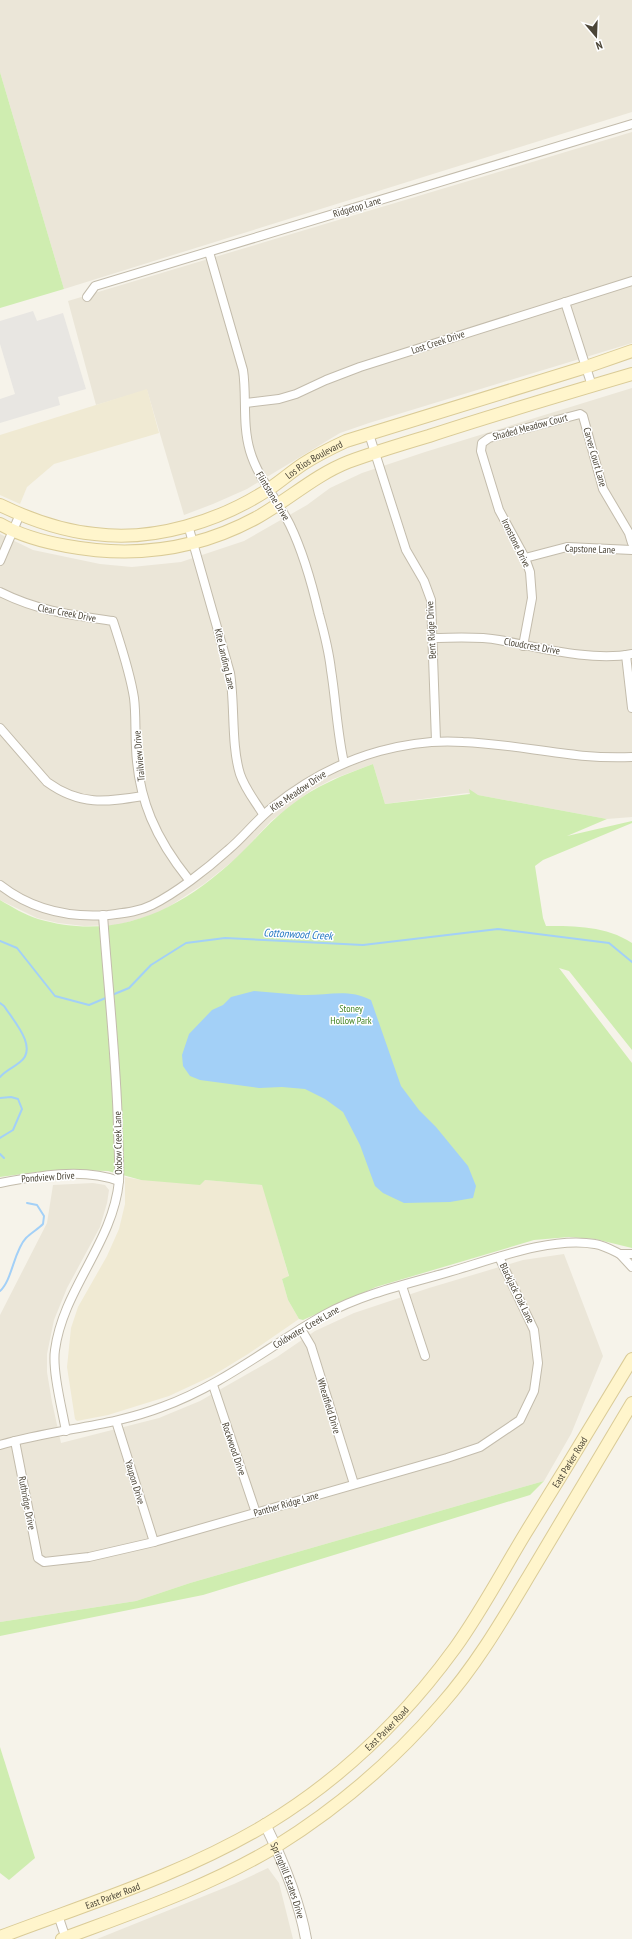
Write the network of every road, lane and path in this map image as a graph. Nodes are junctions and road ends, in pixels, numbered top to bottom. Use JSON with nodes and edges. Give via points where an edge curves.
{"nodes":[{"id":1,"x":632,"y":124,"type":"edge"},
{"id":2,"x":209,"y":252,"type":"junction"},
{"id":3,"x":632,"y":281,"type":"edge"},
{"id":4,"x":87,"y":297,"type":"dead end"},
{"id":5,"x":565,"y":302,"type":"junction"},
{"id":6,"x":632,"y":351,"type":"edge"},
{"id":7,"x":586,"y":367,"type":"junction"},
{"id":8,"x":632,"y":374,"type":"edge"},
{"id":9,"x":592,"y":386,"type":"junction"},
{"id":10,"x":246,"y":403,"type":"junction"},
{"id":11,"x":580,"y":414,"type":"joint"},
{"id":12,"x":369,"y":434,"type":"junction"},
{"id":13,"x":482,"y":443,"type":"joint"},
{"id":14,"x":375,"y":453,"type":"junction"},
{"id":15,"x":268,"y":489,"type":"junction"},
{"id":16,"x":0,"y":504,"type":"edge"},
{"id":17,"x":279,"y":504,"type":"junction"},
{"id":18,"x":20,"y":514,"type":"junction"},
{"id":19,"x":0,"y":524,"type":"edge"},
{"id":20,"x":188,"y":525,"type":"junction"},
{"id":21,"x":13,"y":531,"type":"junction"},
{"id":22,"x":194,"y":542,"type":"junction"},
{"id":23,"x":632,"y":544,"type":"edge"},
{"id":24,"x":632,"y":550,"type":"edge"},
{"id":25,"x":525,"y":558,"type":"junction"},
{"id":26,"x":0,"y":561,"type":"edge"},
{"id":27,"x":0,"y":592,"type":"edge"},
{"id":28,"x":113,"y":621,"type":"joint"},
{"id":29,"x":432,"y":638,"type":"junction"},
{"id":30,"x":523,"y":646,"type":"junction"},
{"id":31,"x":629,"y":654,"type":"edge"},
{"id":32,"x":632,"y":708,"type":"edge"},
{"id":33,"x":0,"y":728,"type":"edge"},
{"id":34,"x":436,"y":742,"type":"junction"},
{"id":35,"x":632,"y":757,"type":"edge"},
{"id":36,"x":344,"y":763,"type":"junction"},
{"id":37,"x":143,"y":796,"type":"junction"},
{"id":38,"x":263,"y":814,"type":"junction"},
{"id":39,"x":189,"y":880,"type":"junction"},
{"id":40,"x":0,"y":885,"type":"edge"},
{"id":41,"x":103,"y":915,"type":"junction"},
{"id":42,"x":119,"y":1181,"type":"junction"},
{"id":43,"x":0,"y":1183,"type":"edge"},
{"id":44,"x":620,"y":1254,"type":"junction"},
{"id":45,"x":632,"y":1254,"type":"edge"},
{"id":46,"x":500,"y":1257,"type":"junction"},
{"id":47,"x":632,"y":1267,"type":"edge"},
{"id":48,"x":402,"y":1286,"type":"junction"},
{"id":49,"x":301,"y":1329,"type":"junction"},
{"id":50,"x":425,"y":1356,"type":"dead end"},
{"id":51,"x":632,"y":1359,"type":"edge"},
{"id":52,"x":213,"y":1385,"type":"junction"},
{"id":53,"x":632,"y":1403,"type":"edge"},
{"id":54,"x":520,"y":1420,"type":"joint"},
{"id":55,"x":116,"y":1421,"type":"junction"},
{"id":56,"x":66,"y":1431,"type":"junction"},
{"id":57,"x":15,"y":1441,"type":"junction"},
{"id":58,"x":0,"y":1445,"type":"edge"},
{"id":59,"x":354,"y":1484,"type":"junction"},
{"id":60,"x":256,"y":1513,"type":"junction"},
{"id":61,"x":154,"y":1542,"type":"junction"},
{"id":62,"x":44,"y":1562,"type":"joint"},
{"id":63,"x":265,"y":1824,"type":"junction"},
{"id":64,"x":276,"y":1846,"type":"junction"},
{"id":65,"x":58,"y":1915,"type":"junction"},
{"id":66,"x":0,"y":1937,"type":"edge"},
{"id":67,"x":65,"y":1939,"type":"edge"},
{"id":68,"x":306,"y":1939,"type":"edge"}],
"edges":[{"from":1,"to":2,"type":"street","name":"Ridgetop Lane"},
{"from":2,"to":4,"type":"street","name":"Ridgetop Lane","via":[[95,286]]},
{"from":2,"to":10,"type":"street","name":"Flintstone Drive","via":[[243,370]]},
{"from":3,"to":5,"type":"street","name":"Lost Creek Drive"},
{"from":5,"to":7,"type":"street"},
{"from":5,"to":10,"type":"street","name":"Lost Creek Drive","via":[[360,367],[296,394]]},
{"from":6,"to":7,"type":"main road","name":"Los Rios Boulevard"},
{"from":7,"to":9,"type":"street"},
{"from":7,"to":12,"type":"main road","name":"Los Rios Boulevard"},
{"from":8,"to":9,"type":"main road","name":"Los Rios Boulevard"},
{"from":9,"to":14,"type":"main road","name":"Los Rios Boulevard"},
{"from":10,"to":15,"type":"street","name":"Flintstone Drive","via":[[245,427],[249,450]]},
{"from":11,"to":13,"type":"street","name":"Shaded Meadow Court","via":[[489,438]]},
{"from":11,"to":23,"type":"street","name":"Carver Court Lane","via":[[583,416],[603,489],[629,533]]},
{"from":12,"to":14,"type":"street","name":"Bent Ridge Drive"},
{"from":12,"to":15,"type":"main road","name":"Los Rios Boulevard","via":[[323,451]]},
{"from":13,"to":25,"type":"street","name":"Ironstone Drive","via":[[481,451],[499,510]]},
{"from":14,"to":17,"type":"main road","name":"Los Rios Boulevard","via":[[333,470]]},
{"from":14,"to":29,"type":"street","name":"Bent Ridge Drive","via":[[406,550],[424,581],[431,600]]},
{"from":15,"to":17,"type":"street","name":"Flintstone Drive"},
{"from":15,"to":20,"type":"main road","name":"Los Rios Boulevard","via":[[228,510]]},
{"from":16,"to":18,"type":"main road","name":"Los Rios Boulevard"},
{"from":17,"to":22,"type":"main road","name":"Los Rios Boulevard","via":[[236,528]]},
{"from":17,"to":36,"type":"street","name":"Flintstone Drive","via":[[296,539],[319,614],[331,670],[338,737]]},
{"from":18,"to":20,"type":"main road","name":"Los Rios Boulevard","via":[[96,535],[130,536]]},
{"from":18,"to":21,"type":"street"},
{"from":19,"to":21,"type":"main road","name":"Los Rios Boulevard"},
{"from":20,"to":22,"type":"street","name":"Kite Landing Lane"},
{"from":21,"to":22,"type":"main road","name":"Los Rios Boulevard","via":[[45,542],[89,550],[152,550]]},
{"from":21,"to":26,"type":"street"},
{"from":22,"to":38,"type":"street","name":"Kite Landing Lane","via":[[230,673],[237,762],[246,787]]},
{"from":24,"to":25,"type":"street","name":"Capstone Lane","via":[[566,547]]},
{"from":25,"to":30,"type":"street","name":"Ironstone Drive","via":[[530,572],[532,598]]},
{"from":27,"to":28,"type":"street","name":"Clear Creek Drive","via":[[26,604],[53,612]]},
{"from":28,"to":37,"type":"street","name":"Trailview Drive","via":[[134,698],[136,747]]},
{"from":29,"to":30,"type":"street","name":"Cloudcrest Drive","via":[[464,637],[498,640]]},
{"from":29,"to":34,"type":"street","name":"Bent Ridge Drive"},
{"from":30,"to":31,"type":"street","name":"Cloudcrest Drive","via":[[582,654]]},
{"from":31,"to":32,"type":"street"},
{"from":33,"to":37,"type":"street","via":[[55,788],[87,800],[109,802]]},
{"from":34,"to":35,"type":"street","name":"Kite Meadow Drive","via":[[491,744],[576,756]]},
{"from":34,"to":36,"type":"street","name":"Kite Meadow Drive","via":[[381,751]]},
{"from":36,"to":38,"type":"street","name":"Kite Meadow Drive","via":[[303,785]]},
{"from":37,"to":39,"type":"street","name":"Trailview Drive","via":[[160,839]]},
{"from":38,"to":39,"type":"street","name":"Kite Meadow Drive","via":[[229,850]]},
{"from":39,"to":41,"type":"street","name":"Kite Meadow Drive","via":[[150,906],[125,913]]},
{"from":40,"to":41,"type":"street","name":"Kite Meadow Drive","via":[[18,898],[41,908],[73,915]]},
{"from":41,"to":42,"type":"street","name":"Oxbow Creek Lane","via":[[117,1088]]},
{"from":42,"to":43,"type":"street","name":"Pondview Drive","via":[[108,1177],[64,1174],[31,1176]]},
{"from":42,"to":56,"type":"street","name":"Oxbow Creek Lane","via":[[110,1218],[66,1308],[54,1350]]},
{"from":44,"to":45,"type":"street","name":"Coldwater Creek Lane"},
{"from":44,"to":46,"type":"street","name":"Coldwater Creek Lane","via":[[596,1244],[570,1243],[531,1247]]},
{"from":44,"to":47,"type":"street","name":"Coldwater Creek Lane"},
{"from":46,"to":48,"type":"street","name":"Coldwater Creek Lane"},
{"from":46,"to":54,"type":"street","name":"Blackjack Oak Lane","via":[[534,1330],[538,1363],[534,1391]]},
{"from":48,"to":49,"type":"street","name":"Coldwater Creek Lane","via":[[348,1303]]},
{"from":48,"to":50,"type":"street"},
{"from":49,"to":52,"type":"street","name":"Coldwater Creek Lane"},
{"from":49,"to":59,"type":"street","name":"Wheatfield Drive","via":[[311,1346]]},
{"from":51,"to":63,"type":"main road","name":"East Parker Road","via":[[466,1632],[439,1669],[409,1706],[336,1775]]},
{"from":52,"to":55,"type":"street","name":"Coldwater Creek Lane","via":[[162,1407]]},
{"from":52,"to":60,"type":"street","name":"Rockwood Drive"},
{"from":53,"to":64,"type":"main road","via":[[501,1623],[442,1705],[360,1786]]},
{"from":54,"to":59,"type":"street","name":"Panther Ridge Lane","via":[[480,1447]]},
{"from":55,"to":56,"type":"street","name":"Coldwater Creek Lane"},
{"from":55,"to":61,"type":"street","name":"Yaupon Drive"},
{"from":56,"to":57,"type":"street","name":"Coldwater Creek Lane"},
{"from":57,"to":58,"type":"street","name":"Coldwater Creek Lane"},
{"from":57,"to":62,"type":"street","name":"Ruthridge Drive","via":[[38,1558]]},
{"from":59,"to":60,"type":"street","name":"Panther Ridge Lane"},
{"from":60,"to":61,"type":"street","name":"Panther Ridge Lane"},
{"from":61,"to":62,"type":"street","name":"Panther Ridge Lane","via":[[89,1557]]},
{"from":63,"to":64,"type":"street","name":"Springhill Estates Drive"},
{"from":63,"to":65,"type":"main road","name":"East Parker Road","via":[[232,1844],[192,1862]]},
{"from":64,"to":67,"type":"main road","via":[[206,1882]]},
{"from":64,"to":68,"type":"street","name":"Springhill Estates Drive","via":[[294,1894]]},
{"from":65,"to":66,"type":"main road","name":"East Parker Road"},
{"from":65,"to":67,"type":"street"}]}
